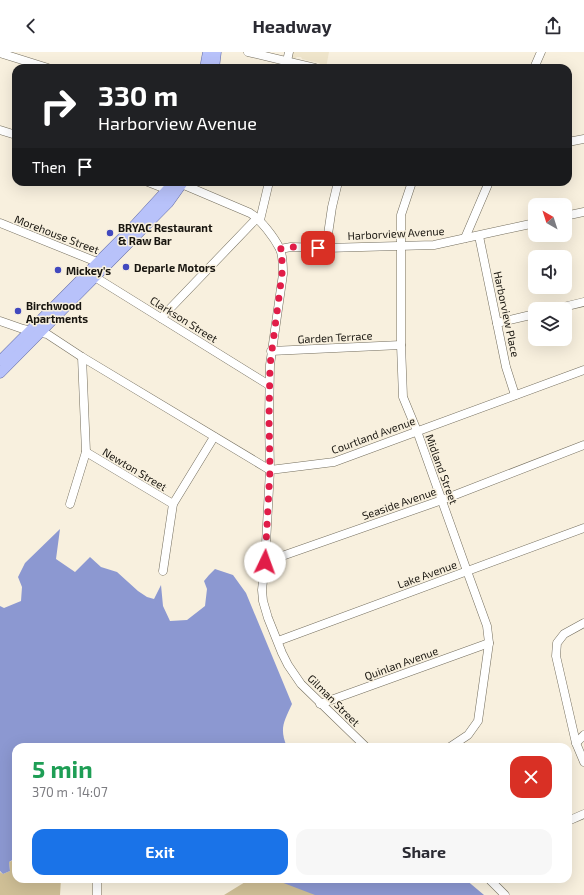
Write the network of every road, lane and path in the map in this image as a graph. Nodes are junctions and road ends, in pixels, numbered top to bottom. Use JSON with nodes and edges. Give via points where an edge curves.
{"nodes":[{"id":1,"x":0,"y":52,"type":"edge"},
{"id":2,"x":208,"y":52,"type":"edge"},
{"id":3,"x":216,"y":52,"type":"edge"},
{"id":4,"x":248,"y":52,"type":"edge"},
{"id":5,"x":289,"y":52,"type":"edge"},
{"id":6,"x":541,"y":52,"type":"edge"},
{"id":7,"x":287,"y":61,"type":"junction"},
{"id":8,"x":36,"y":64,"type":"edge"},
{"id":9,"x":206,"y":64,"type":"edge"},
{"id":10,"x":214,"y":64,"type":"edge"},
{"id":11,"x":293,"y":64,"type":"edge"},
{"id":12,"x":536,"y":64,"type":"edge"},
{"id":13,"x":0,"y":130,"type":"edge"},
{"id":14,"x":12,"y":134,"type":"edge"},
{"id":15,"x":584,"y":139,"type":"edge"},
{"id":16,"x":572,"y":141,"type":"edge"},
{"id":17,"x":176,"y":186,"type":"edge"},
{"id":18,"x":179,"y":186,"type":"edge"},
{"id":19,"x":268,"y":186,"type":"edge"},
{"id":20,"x":337,"y":186,"type":"edge"},
{"id":21,"x":411,"y":186,"type":"edge"},
{"id":22,"x":487,"y":186,"type":"edge"},
{"id":23,"x":584,"y":212,"type":"edge"},
{"id":24,"x":572,"y":215,"type":"edge"},
{"id":25,"x":258,"y":219,"type":"junction"},
{"id":26,"x":0,"y":223,"type":"edge"},
{"id":27,"x":528,"y":225,"type":"edge"},
{"id":28,"x":479,"y":236,"type":"junction"},
{"id":29,"x":465,"y":238,"type":"junction"},
{"id":30,"x":400,"y":245,"type":"junction"},
{"id":31,"x":326,"y":248,"type":"junction"},
{"id":32,"x":280,"y":249,"type":"junction"},
{"id":33,"x":102,"y":264,"type":"junction"},
{"id":34,"x":91,"y":275,"type":"junction"},
{"id":35,"x":584,"y":302,"type":"edge"},
{"id":36,"x":572,"y":305,"type":"edge"},
{"id":37,"x":528,"y":316,"type":"edge"},
{"id":38,"x":161,"y":318,"type":"junction"},
{"id":39,"x":0,"y":321,"type":"edge"},
{"id":40,"x":498,"y":323,"type":"junction"},
{"id":41,"x":35,"y":331,"type":"junction"},
{"id":42,"x":401,"y":345,"type":"junction"},
{"id":43,"x":271,"y":351,"type":"junction"},
{"id":44,"x":82,"y":357,"type":"junction"},
{"id":45,"x":1,"y":367,"type":"edge"},
{"id":46,"x":584,"y":370,"type":"edge"},
{"id":47,"x":269,"y":385,"type":"junction"},
{"id":48,"x":515,"y":395,"type":"junction"},
{"id":49,"x":417,"y":431,"type":"junction"},
{"id":50,"x":214,"y":437,"type":"junction"},
{"id":51,"x":584,"y":445,"type":"edge"},
{"id":52,"x":86,"y":452,"type":"junction"},
{"id":53,"x":270,"y":470,"type":"junction"},
{"id":54,"x":442,"y":500,"type":"junction"},
{"id":55,"x":70,"y":504,"type":"dead end"},
{"id":56,"x":173,"y":504,"type":"junction"},
{"id":57,"x":584,"y":528,"type":"edge"},
{"id":58,"x":265,"y":562,"type":"junction"},
{"id":59,"x":163,"y":571,"type":"dead end"},
{"id":60,"x":467,"y":571,"type":"junction"},
{"id":61,"x":584,"y":623,"type":"edge"},
{"id":62,"x":278,"y":641,"type":"junction"},
{"id":63,"x":489,"y":643,"type":"junction"},
{"id":64,"x":320,"y":704,"type":"junction"},
{"id":65,"x":584,"y":736,"type":"edge"},
{"id":66,"x":362,"y":743,"type":"edge"},
{"id":67,"x":456,"y":743,"type":"edge"},
{"id":68,"x":576,"y":743,"type":"junction"},
{"id":69,"x":584,"y":762,"type":"edge"},
{"id":70,"x":584,"y":814,"type":"edge"},
{"id":71,"x":572,"y":819,"type":"edge"},
{"id":72,"x":97,"y":883,"type":"edge"},
{"id":73,"x":493,"y":883,"type":"edge"},
{"id":74,"x":97,"y":895,"type":"edge"},
{"id":75,"x":505,"y":895,"type":"edge"}],
"edges":[{"from":1,"to":8,"type":"street"},
{"from":2,"to":9,"type":"main road"},
{"from":3,"to":10,"type":"main road"},
{"from":4,"to":7,"type":"street"},
{"from":5,"to":7,"type":"street"},
{"from":6,"to":12,"type":"street"},
{"from":7,"to":11,"type":"street"},
{"from":13,"to":14,"type":"street"},
{"from":15,"to":16,"type":"street"},
{"from":17,"to":33,"type":"main road","via":[[168,203]]},
{"from":18,"to":25,"type":"street","name":"Gilman Street","via":[[244,210]]},
{"from":19,"to":25,"type":"street"},
{"from":20,"to":31,"type":"street"},
{"from":21,"to":30,"type":"street","name":"Midland Street","via":[[401,214]]},
{"from":22,"to":29,"type":"street"},
{"from":23,"to":24,"type":"street"},
{"from":25,"to":32,"type":"street","name":"Gilman Street"},
{"from":25,"to":38,"type":"street"},
{"from":26,"to":33,"type":"street","name":"Morehouse Street"},
{"from":27,"to":28,"type":"street","name":"Harborview Avenue"},
{"from":28,"to":29,"type":"street","name":"Harborview Avenue"},
{"from":28,"to":40,"type":"street","name":"Harborview Place"},
{"from":29,"to":30,"type":"street","name":"Harborview Avenue","via":[[434,244]]},
{"from":30,"to":31,"type":"street","name":"Harborview Avenue"},
{"from":30,"to":42,"type":"street","name":"Midland Street"},
{"from":31,"to":32,"type":"street","name":"Harborview Avenue"},
{"from":32,"to":43,"type":"street","name":"Gilman Street","via":[[282,274]]},
{"from":33,"to":34,"type":"main road"},
{"from":34,"to":38,"type":"street","name":"Clarkson Street"},
{"from":34,"to":41,"type":"main road"},
{"from":35,"to":36,"type":"street"},
{"from":37,"to":40,"type":"street"},
{"from":38,"to":47,"type":"street","name":"Clarkson Street"},
{"from":39,"to":41,"type":"street"},
{"from":40,"to":48,"type":"street","name":"Harborview Place","via":[[506,367]]},
{"from":41,"to":44,"type":"street","via":[[47,334]]},
{"from":41,"to":45,"type":"main road"},
{"from":42,"to":43,"type":"street","name":"Garden Terrace"},
{"from":42,"to":49,"type":"street","name":"Midland Street","via":[[402,397]]},
{"from":43,"to":47,"type":"street","name":"Gilman Street"},
{"from":44,"to":50,"type":"street"},
{"from":44,"to":52,"type":"street"},
{"from":46,"to":48,"type":"street","name":"Courtland Avenue"},
{"from":47,"to":53,"type":"street","name":"Gilman Street"},
{"from":48,"to":49,"type":"street","name":"Courtland Avenue"},
{"from":49,"to":53,"type":"street","name":"Courtland Avenue","via":[[334,462]]},
{"from":49,"to":54,"type":"street","name":"Midland Street"},
{"from":50,"to":53,"type":"street"},
{"from":50,"to":56,"type":"street"},
{"from":51,"to":54,"type":"street","name":"Seaside Avenue"},
{"from":52,"to":55,"type":"street"},
{"from":52,"to":56,"type":"street","name":"Newton Street"},
{"from":53,"to":58,"type":"street","name":"Gilman Street"},
{"from":54,"to":58,"type":"street","name":"Seaside Avenue"},
{"from":54,"to":60,"type":"street","name":"Midland Street"},
{"from":56,"to":59,"type":"street"},
{"from":57,"to":60,"type":"street","name":"Lake Avenue"},
{"from":58,"to":62,"type":"street","name":"Gilman Street","via":[[263,601]]},
{"from":60,"to":62,"type":"street","name":"Lake Avenue"},
{"from":60,"to":63,"type":"street","name":"Midland Street","via":[[487,626]]},
{"from":61,"to":68,"type":"street","via":[[564,634],[557,643],[556,656]]},
{"from":62,"to":64,"type":"street","name":"Gilman Street","via":[[294,674]]},
{"from":63,"to":64,"type":"street","name":"Quinlan Avenue"},
{"from":63,"to":67,"type":"street","name":"Midland Street","via":[[478,721],[468,735]]},
{"from":64,"to":66,"type":"street","name":"Gilman Street"},
{"from":65,"to":68,"type":"street"},
{"from":68,"to":69,"type":"street"},
{"from":70,"to":71,"type":"street"},
{"from":72,"to":74,"type":"street"},
{"from":73,"to":75,"type":"street"}]}
